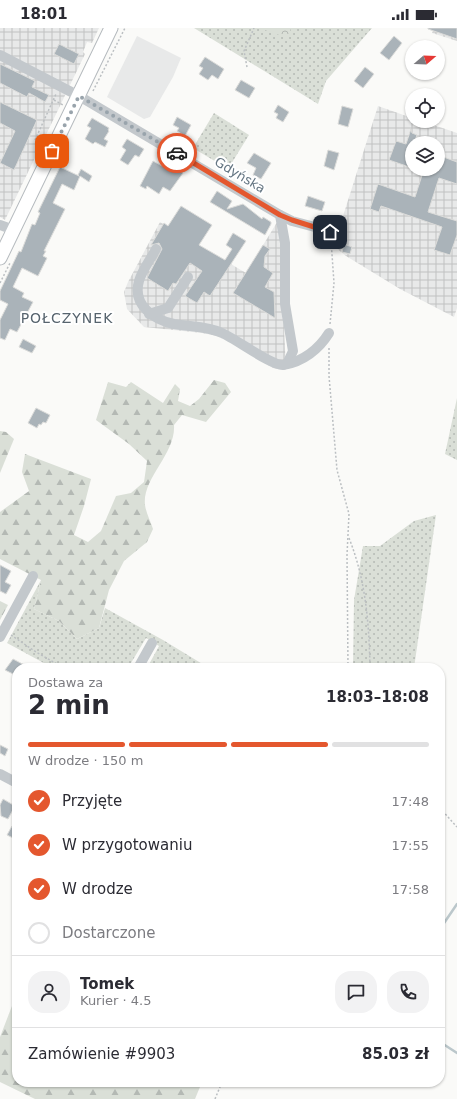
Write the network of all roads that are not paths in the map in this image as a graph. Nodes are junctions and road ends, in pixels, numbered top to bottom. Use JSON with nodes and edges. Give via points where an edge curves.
{"nodes":[{"id":1,"x":111,"y":28,"type":"edge"},
{"id":2,"x":0,"y":55,"type":"edge"},
{"id":3,"x":79,"y":96,"type":"junction"},
{"id":4,"x":280,"y":215,"type":"junction"},
{"id":5,"x":0,"y":224,"type":"edge"},
{"id":6,"x":14,"y":230,"type":"junction"},
{"id":7,"x":330,"y":232,"type":"road end"},
{"id":8,"x":156,"y":249,"type":"dead end"},
{"id":9,"x":0,"y":258,"type":"edge"},
{"id":10,"x":188,"y":277,"type":"dead end"},
{"id":11,"x":149,"y":314,"type":"junction"},
{"id":12,"x":329,"y":333,"type":"road end"},
{"id":13,"x":287,"y":364,"type":"junction"},
{"id":14,"x":33,"y":576,"type":"dead end"},
{"id":15,"x":2,"y":634,"type":"edge"},
{"id":16,"x":152,"y":643,"type":"dead end"},
{"id":17,"x":141,"y":663,"type":"edge"},
{"id":18,"x":0,"y":774,"type":"edge"},
{"id":19,"x":12,"y":780,"type":"edge"}],
"edges":[{"from":1,"to":3,"type":"main road"},
{"from":2,"to":3,"type":"street","name":"Gdyńska"},
{"from":3,"to":4,"type":"street","name":"Gdyńska"},
{"from":3,"to":6,"type":"main road"},
{"from":4,"to":7,"type":"street","name":"Gdyńska"},
{"from":4,"to":13,"type":"street","via":[[285,243],[285,304],[293,351]]},
{"from":5,"to":6,"type":"street"},
{"from":6,"to":9,"type":"main road"},
{"from":8,"to":11,"type":"street","via":[[137,288],[140,303]]},
{"from":10,"to":11,"type":"street","via":[[168,308]]},
{"from":11,"to":13,"type":"street","via":[[173,324],[212,329],[243,344],[269,362]]},
{"from":12,"to":13,"type":"street","via":[[316,350]]},
{"from":14,"to":15,"type":"street"},
{"from":16,"to":17,"type":"street"},
{"from":18,"to":19,"type":"street"}]}
